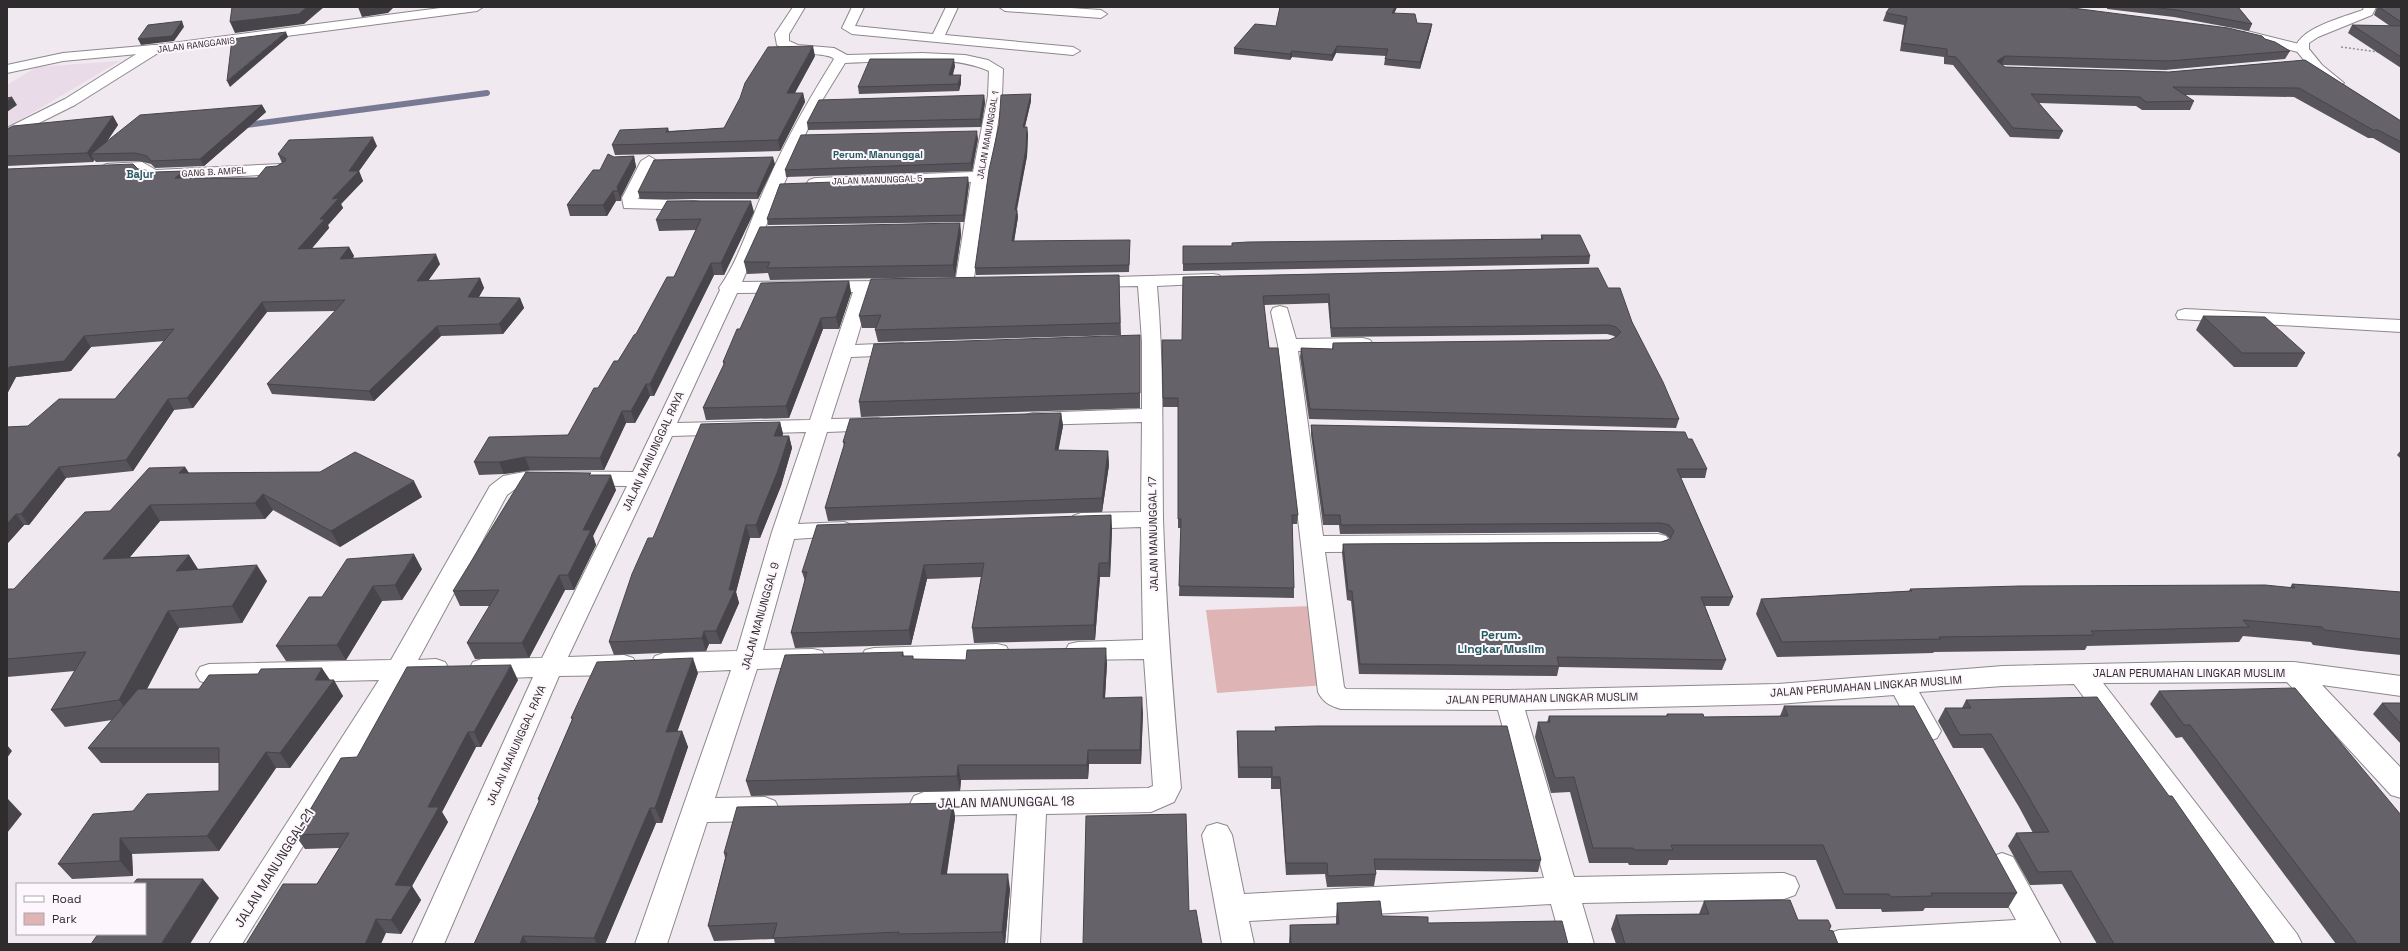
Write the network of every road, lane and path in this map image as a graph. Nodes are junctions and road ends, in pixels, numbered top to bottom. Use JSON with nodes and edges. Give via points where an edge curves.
{"nodes":[{"id":1,"x":477,"y":7,"type":"edge"},
{"id":2,"x":799,"y":7,"type":"edge"},
{"id":3,"x":858,"y":7,"type":"edge"},
{"id":4,"x":952,"y":7,"type":"edge"},
{"id":5,"x":1005,"y":7,"type":"edge"},
{"id":6,"x":2370,"y":7,"type":"edge"},
{"id":7,"x":1101,"y":14,"type":"dead end"},
{"id":8,"x":2231,"y":31,"type":"edge"},
{"id":9,"x":937,"y":38,"type":"junction"},
{"id":10,"x":2302,"y":46,"type":"junction"},
{"id":11,"x":154,"y":49,"type":"junction"},
{"id":12,"x":1074,"y":51,"type":"dead end"},
{"id":13,"x":2383,"y":52,"type":"edge"},
{"id":14,"x":841,"y":60,"type":"junction"},
{"id":15,"x":2310,"y":62,"type":"junction"},
{"id":16,"x":2295,"y":64,"type":"edge"},
{"id":17,"x":7,"y":69,"type":"edge"},
{"id":18,"x":2350,"y":91,"type":"edge"},
{"id":19,"x":980,"y":96,"type":"edge"},
{"id":20,"x":995,"y":96,"type":"junction"},
{"id":21,"x":974,"y":132,"type":"edge"},
{"id":22,"x":990,"y":132,"type":"junction"},
{"id":23,"x":7,"y":134,"type":"edge"},
{"id":24,"x":630,"y":161,"type":"edge"},
{"id":25,"x":281,"y":169,"type":"edge"},
{"id":26,"x":87,"y":170,"type":"edge"},
{"id":27,"x":980,"y":176,"type":"junction"},
{"id":28,"x":787,"y":184,"type":"junction"},
{"id":29,"x":712,"y":206,"type":"edge"},
{"id":30,"x":1234,"y":278,"type":"edge"},
{"id":31,"x":1147,"y":280,"type":"junction"},
{"id":32,"x":1076,"y":282,"type":"edge"},
{"id":33,"x":965,"y":284,"type":"edge"},
{"id":34,"x":918,"y":285,"type":"edge"},
{"id":35,"x":864,"y":286,"type":"junction"},
{"id":36,"x":728,"y":288,"type":"junction"},
{"id":37,"x":1280,"y":312,"type":"dead end"},
{"id":38,"x":2185,"y":315,"type":"dead end"},
{"id":39,"x":2401,"y":326,"type":"edge"},
{"id":40,"x":1384,"y":344,"type":"edge"},
{"id":41,"x":1288,"y":345,"type":"junction"},
{"id":42,"x":923,"y":348,"type":"edge"},
{"id":43,"x":844,"y":351,"type":"junction"},
{"id":44,"x":1153,"y":415,"type":"junction"},
{"id":45,"x":1010,"y":419,"type":"edge"},
{"id":46,"x":899,"y":423,"type":"edge"},
{"id":47,"x":819,"y":426,"type":"junction"},
{"id":48,"x":1297,"y":426,"type":"junction"},
{"id":49,"x":1321,"y":427,"type":"edge"},
{"id":50,"x":663,"y":430,"type":"junction"},
{"id":51,"x":641,"y":479,"type":"junction"},
{"id":52,"x":1152,"y":519,"type":"junction"},
{"id":53,"x":1058,"y":522,"type":"edge"},
{"id":54,"x":862,"y":529,"type":"edge"},
{"id":55,"x":784,"y":532,"type":"junction"},
{"id":56,"x":1658,"y":542,"type":"edge"},
{"id":57,"x":1314,"y":544,"type":"junction"},
{"id":58,"x":1156,"y":649,"type":"junction"},
{"id":59,"x":1054,"y":652,"type":"edge"},
{"id":60,"x":1023,"y":653,"type":"edge"},
{"id":61,"x":747,"y":660,"type":"junction"},
{"id":62,"x":550,"y":668,"type":"junction"},
{"id":63,"x":399,"y":670,"type":"junction"},
{"id":64,"x":2294,"y":672,"type":"junction"},
{"id":65,"x":209,"y":674,"type":"edge"},
{"id":66,"x":2081,"y":674,"type":"junction"},
{"id":67,"x":1901,"y":683,"type":"junction"},
{"id":68,"x":2401,"y":686,"type":"edge"},
{"id":69,"x":1510,"y":700,"type":"junction"},
{"id":70,"x":1939,"y":753,"type":"edge"},
{"id":71,"x":1167,"y":788,"type":"joint"},
{"id":72,"x":2401,"y":788,"type":"edge"},
{"id":73,"x":1032,"y":801,"type":"junction"},
{"id":74,"x":899,"y":805,"type":"edge"},
{"id":75,"x":789,"y":808,"type":"edge"},
{"id":76,"x":696,"y":810,"type":"junction"},
{"id":77,"x":1217,"y":835,"type":"dead end"},
{"id":78,"x":1989,"y":843,"type":"edge"},
{"id":79,"x":1784,"y":886,"type":"dead end"},
{"id":80,"x":1564,"y":890,"type":"junction"},
{"id":81,"x":1230,"y":908,"type":"junction"},
{"id":82,"x":2042,"y":939,"type":"edge"},
{"id":83,"x":225,"y":944,"type":"edge"},
{"id":84,"x":428,"y":944,"type":"edge"},
{"id":85,"x":651,"y":944,"type":"edge"},
{"id":86,"x":1024,"y":944,"type":"edge"},
{"id":87,"x":1238,"y":944,"type":"edge"},
{"id":88,"x":1578,"y":944,"type":"edge"},
{"id":89,"x":1839,"y":944,"type":"edge"},
{"id":90,"x":2286,"y":944,"type":"edge"}],
"edges":[{"from":1,"to":11,"type":"street","name":"JALAN RANGGANIS"},
{"from":2,"to":14,"type":"street","via":[[782,34],[782,42],[797,49],[834,52],[840,55]]},
{"from":3,"to":9,"type":"street","via":[[848,28],[852,30]]},
{"from":4,"to":9,"type":"street"},
{"from":5,"to":7,"type":"street"},
{"from":6,"to":10,"type":"street","via":[[2368,12],[2313,34]]},
{"from":8,"to":10,"type":"street"},
{"from":9,"to":12,"type":"street"},
{"from":10,"to":13,"type":"path"},
{"from":10,"to":15,"type":"street"},
{"from":11,"to":17,"type":"street","via":[[63,57]]},
{"from":11,"to":23,"type":"street","name":"JALAN RANGGANIS","via":[[70,102]]},
{"from":14,"to":20,"type":"street","name":"JALAN MANUNGGAL 1","via":[[975,60],[996,69]]},
{"from":14,"to":28,"type":"street","name":"JALAN MANUNGGAL RAYA","via":[[804,137],[779,157]]},
{"from":15,"to":16,"type":"street"},
{"from":15,"to":18,"type":"street","via":[[2316,69]]},
{"from":19,"to":20,"type":"street"},
{"from":20,"to":22,"type":"street","name":"JALAN MANUNGGAL 1"},
{"from":21,"to":22,"type":"street"},
{"from":22,"to":27,"type":"street","name":"JALAN MANUNGGAL 1"},
{"from":24,"to":29,"type":"street","via":[[657,161],[630,198],[630,204]]},
{"from":25,"to":26,"type":"street","name":"GANG B. AMPEL","via":[[161,175],[149,174],[145,168],[139,167]]},
{"from":27,"to":28,"type":"street","name":"JALAN MANUNGGAL 5"},
{"from":27,"to":33,"type":"street","name":"JALAN MANUNGGAL 1","via":[[964,228]]},
{"from":28,"to":36,"type":"street","name":"JALAN MANUNGGAL RAYA","via":[[759,206],[763,232]]},
{"from":30,"to":31,"type":"street"},
{"from":31,"to":32,"type":"street"},
{"from":31,"to":44,"type":"street","name":"JALAN MANUNGGAL 17","via":[[1144,341]]},
{"from":34,"to":35,"type":"street"},
{"from":35,"to":36,"type":"street"},
{"from":35,"to":43,"type":"street","name":"JALAN MANUNGGAL 9"},
{"from":36,"to":50,"type":"street","name":"JALAN MANUNGGAL RAYA"},
{"from":37,"to":41,"type":"street"},
{"from":38,"to":39,"type":"street"},
{"from":40,"to":41,"type":"street"},
{"from":41,"to":48,"type":"street"},
{"from":42,"to":43,"type":"street"},
{"from":43,"to":47,"type":"street","name":"JALAN MANUNGGAL 9"},
{"from":44,"to":45,"type":"street"},
{"from":44,"to":52,"type":"street","name":"JALAN MANUNGGAL 17"},
{"from":46,"to":47,"type":"street"},
{"from":47,"to":50,"type":"street"},
{"from":47,"to":55,"type":"street","name":"JALAN MANUNGGAL 9"},
{"from":48,"to":49,"type":"street"},
{"from":48,"to":57,"type":"street"},
{"from":50,"to":51,"type":"street","name":"JALAN MANUNGGAL RAYA"},
{"from":51,"to":62,"type":"street","name":"JALAN MANUNGGAL RAYA"},
{"from":51,"to":63,"type":"street","name":"JALAN MANUNGGAL 21","via":[[530,478],[511,481],[498,491]]},
{"from":52,"to":53,"type":"street"},
{"from":52,"to":58,"type":"street","name":"JALAN MANUNGGAL 17"},
{"from":54,"to":55,"type":"street"},
{"from":55,"to":61,"type":"street","name":"JALAN MANUNGGAL 9"},
{"from":56,"to":57,"type":"street"},
{"from":57,"to":69,"type":"street","name":"JALAN PERUMAHAN LINGKAR MUSLIM","via":[[1331,692],[1341,699],[1354,700]]},
{"from":58,"to":59,"type":"street"},
{"from":58,"to":71,"type":"street","name":"JALAN MANUNGGAL 17"},
{"from":60,"to":61,"type":"street"},
{"from":61,"to":62,"type":"street"},
{"from":61,"to":76,"type":"street","name":"JALAN MANUNGGAL 9"},
{"from":62,"to":63,"type":"street"},
{"from":62,"to":84,"type":"street","name":"JALAN MANUNGGAL RAYA"},
{"from":63,"to":65,"type":"street"},
{"from":63,"to":83,"type":"street","name":"JALAN MANUNGGAL 21"},
{"from":64,"to":66,"type":"street","name":"JALAN PERUMAHAN LINGKAR MUSLIM"},
{"from":64,"to":68,"type":"street","name":"JALAN PERUMAHAN LINGKAR MUSLIM"},
{"from":64,"to":72,"type":"street"},
{"from":66,"to":67,"type":"street","name":"JALAN PERUMAHAN LINGKAR MUSLIM"},
{"from":66,"to":90,"type":"street"},
{"from":67,"to":69,"type":"street","name":"JALAN PERUMAHAN LINGKAR MUSLIM","via":[[1777,694]]},
{"from":67,"to":70,"type":"street"},
{"from":69,"to":80,"type":"street"},
{"from":71,"to":73,"type":"street","name":"JALAN MANUNGGAL 18","via":[[1164,794],[1151,800]]},
{"from":73,"to":74,"type":"street","name":"JALAN MANUNGGAL 18"},
{"from":73,"to":86,"type":"street"},
{"from":75,"to":76,"type":"street"},
{"from":76,"to":85,"type":"street","name":"JALAN MANUNGGAL 9"},
{"from":77,"to":81,"type":"street"},
{"from":78,"to":82,"type":"street"},
{"from":79,"to":80,"type":"street"},
{"from":80,"to":81,"type":"street"},
{"from":80,"to":88,"type":"street"},
{"from":81,"to":87,"type":"street"},
{"from":82,"to":89,"type":"street"}]}
